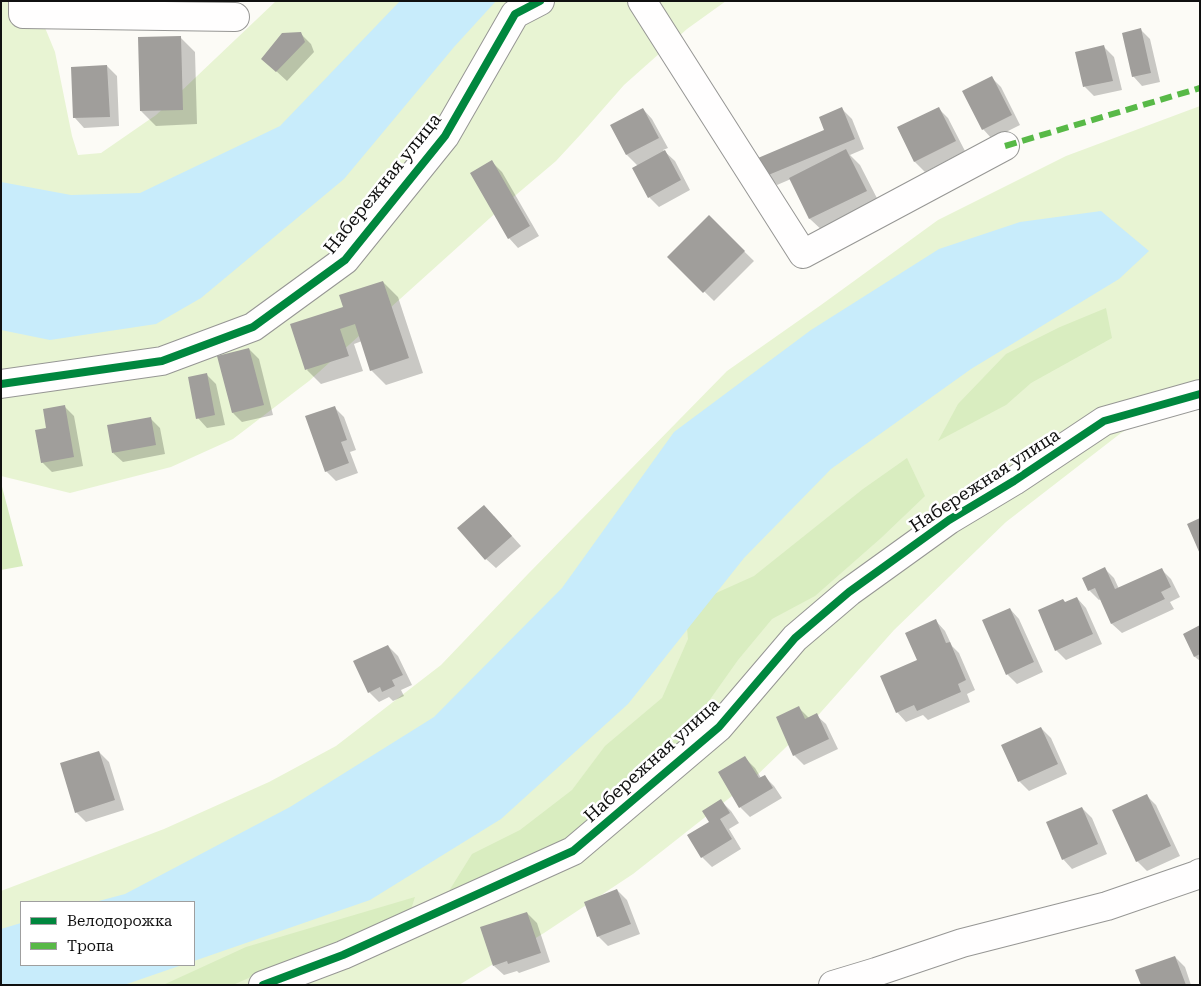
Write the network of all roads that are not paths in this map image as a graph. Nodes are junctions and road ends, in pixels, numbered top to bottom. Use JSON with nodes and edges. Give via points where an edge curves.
{"nodes":[{"id":1,"x":23,"y":1,"type":"edge"},
{"id":2,"x":540,"y":1,"type":"edge"},
{"id":3,"x":642,"y":1,"type":"edge"},
{"id":4,"x":235,"y":17,"type":"dead end"},
{"id":5,"x":1005,"y":146,"type":"dead end"},
{"id":6,"x":1,"y":384,"type":"edge"},
{"id":7,"x":1200,"y":394,"type":"edge"},
{"id":8,"x":1200,"y":873,"type":"edge"},
{"id":9,"x":263,"y":985,"type":"edge"},
{"id":10,"x":832,"y":985,"type":"edge"}],
"edges":[{"from":1,"to":4,"type":"street","via":[[23,14]]},
{"from":2,"to":6,"type":"street","name":"Набережная улица","via":[[515,14],[445,136],[345,260],[254,328],[162,361]]},
{"from":3,"to":5,"type":"street","via":[[803,254]]},
{"from":7,"to":9,"type":"street","name":"Набережная улица","via":[[1104,421],[1014,482],[949,520],[849,592],[795,638],[719,726],[573,851],[343,955]]},
{"from":8,"to":10,"type":"street","via":[[1106,906],[962,943]]}]}
